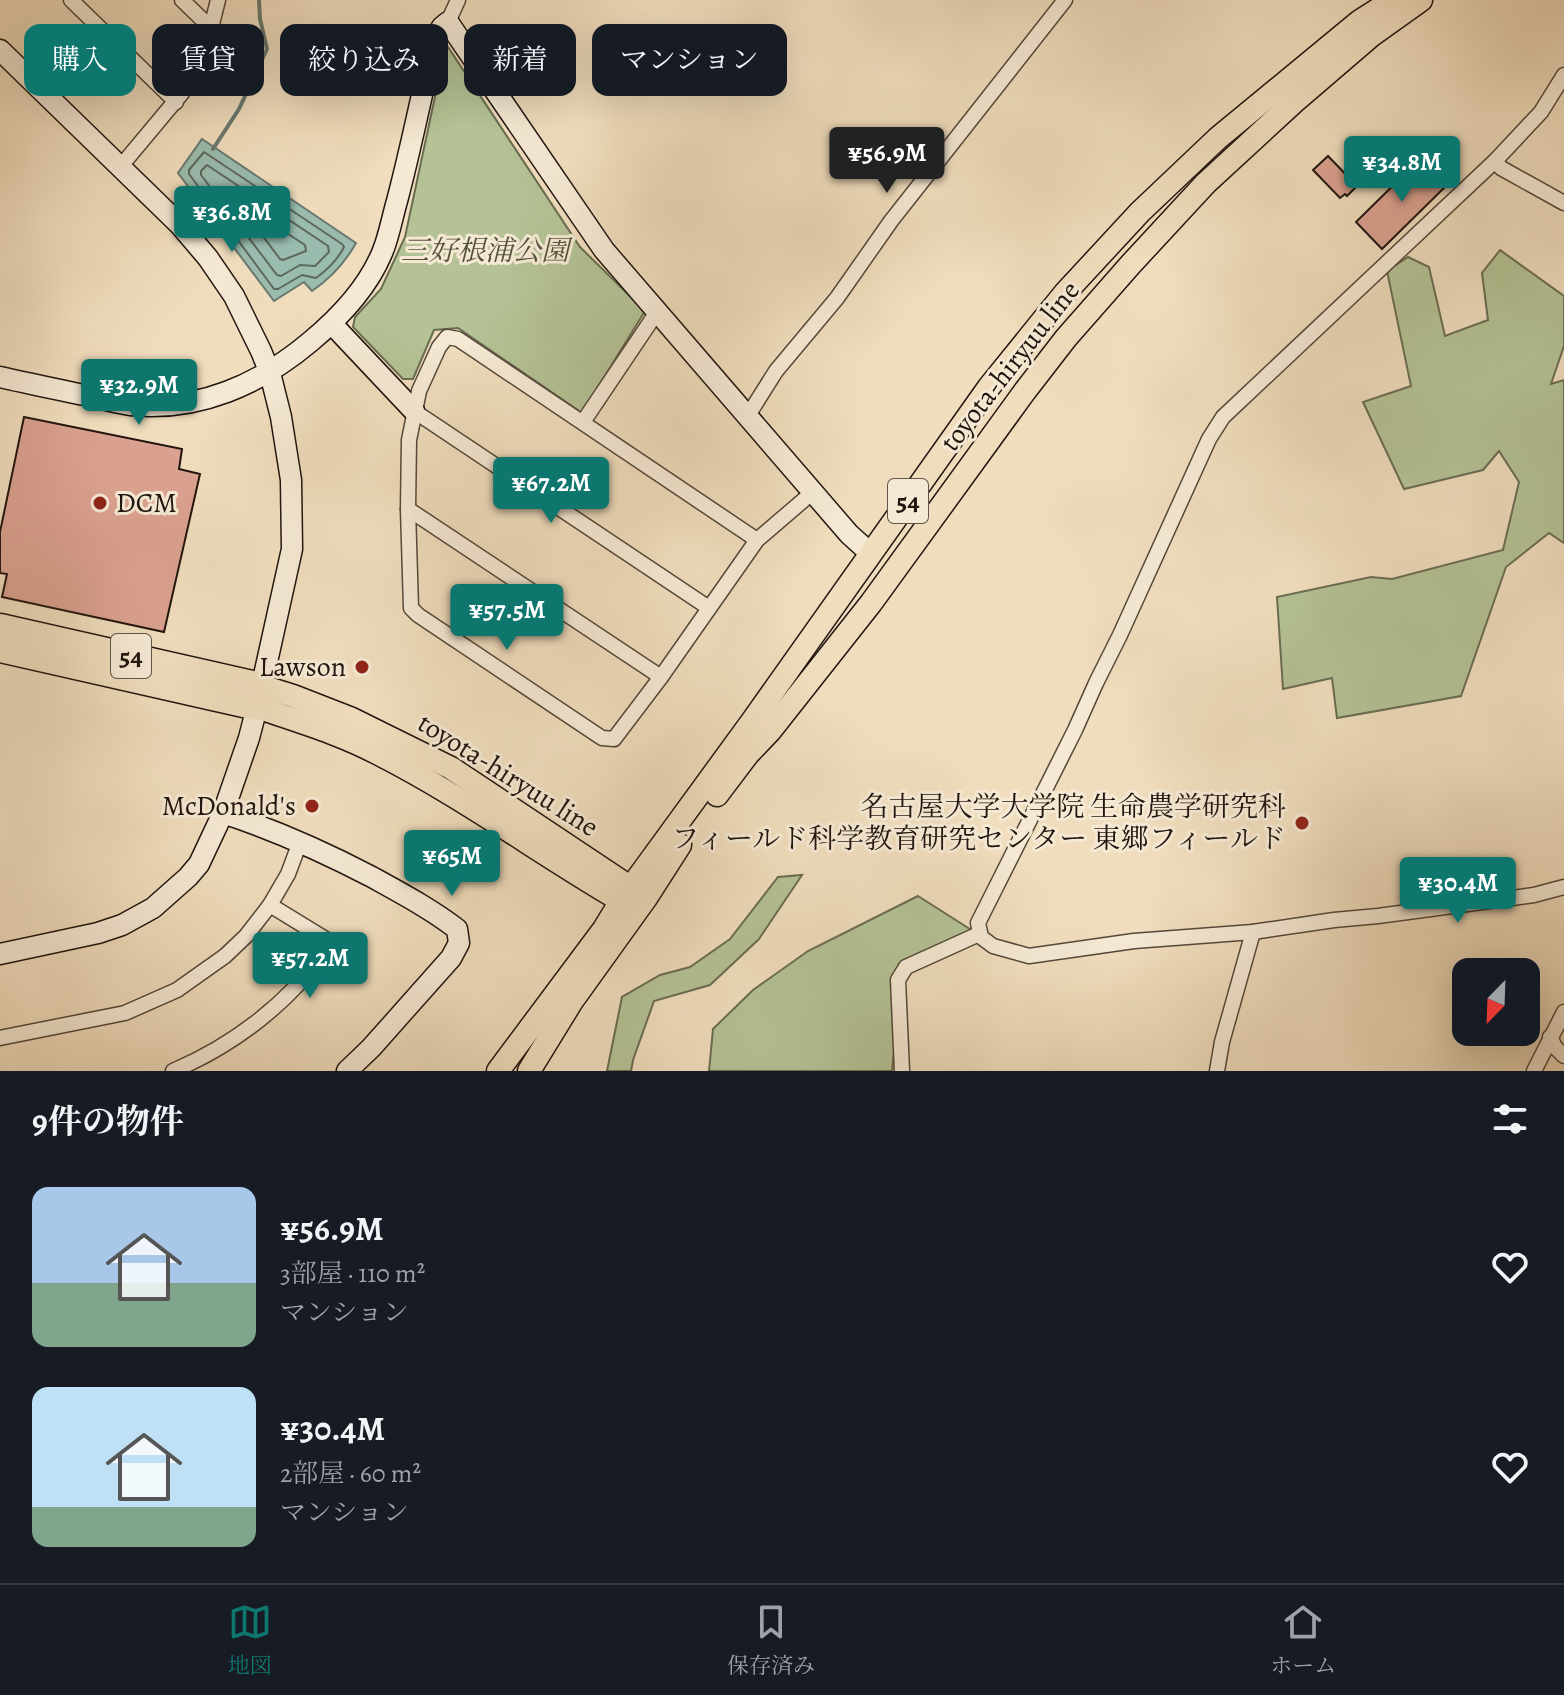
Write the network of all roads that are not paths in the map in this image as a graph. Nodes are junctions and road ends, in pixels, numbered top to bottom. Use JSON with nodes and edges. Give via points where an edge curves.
{"nodes":[{"id":1,"x":71,"y":0,"type":"edge"},
{"id":2,"x":182,"y":0,"type":"edge"},
{"id":3,"x":218,"y":0,"type":"edge"},
{"id":4,"x":458,"y":0,"type":"edge"},
{"id":5,"x":1065,"y":0,"type":"edge"},
{"id":6,"x":1393,"y":0,"type":"edge"},
{"id":7,"x":1421,"y":0,"type":"edge"},
{"id":8,"x":448,"y":22,"type":"junction"},
{"id":9,"x":207,"y":24,"type":"edge"},
{"id":10,"x":212,"y":24,"type":"edge"},
{"id":11,"x":0,"y":50,"type":"edge"},
{"id":12,"x":1564,"y":75,"type":"edge"},
{"id":13,"x":180,"y":96,"type":"edge"},
{"id":14,"x":176,"y":102,"type":"junction"},
{"id":15,"x":1495,"y":161,"type":"junction"},
{"id":16,"x":121,"y":166,"type":"junction"},
{"id":17,"x":1564,"y":203,"type":"edge"},
{"id":18,"x":657,"y":312,"type":"junction"},
{"id":19,"x":332,"y":324,"type":"junction"},
{"id":20,"x":270,"y":373,"type":"junction"},
{"id":21,"x":0,"y":377,"type":"edge"},
{"id":22,"x":414,"y":411,"type":"junction"},
{"id":23,"x":747,"y":417,"type":"junction"},
{"id":24,"x":583,"y":422,"type":"junction"},
{"id":25,"x":813,"y":492,"type":"junction"},
{"id":26,"x":408,"y":509,"type":"junction"},
{"id":27,"x":757,"y":540,"type":"junction"},
{"id":28,"x":870,"y":553,"type":"junction"},
{"id":29,"x":709,"y":608,"type":"junction"},
{"id":30,"x":0,"y":627,"type":"edge"},
{"id":31,"x":0,"y":649,"type":"edge"},
{"id":32,"x":661,"y":677,"type":"junction"},
{"id":33,"x":259,"y":696,"type":"junction"},
{"id":34,"x":223,"y":813,"type":"junction"},
{"id":35,"x":300,"y":842,"type":"junction"},
{"id":36,"x":1564,"y":887,"type":"edge"},
{"id":37,"x":634,"y":899,"type":"junction"},
{"id":38,"x":270,"y":905,"type":"junction"},
{"id":39,"x":1253,"y":932,"type":"junction"},
{"id":40,"x":979,"y":934,"type":"junction"},
{"id":41,"x":0,"y":954,"type":"edge"},
{"id":42,"x":1564,"y":1012,"type":"edge"},
{"id":43,"x":1550,"y":1037,"type":"junction"},
{"id":44,"x":0,"y":1038,"type":"edge"},
{"id":45,"x":1564,"y":1056,"type":"edge"},
{"id":46,"x":173,"y":1071,"type":"edge"},
{"id":47,"x":347,"y":1071,"type":"edge"},
{"id":48,"x":498,"y":1071,"type":"edge"},
{"id":49,"x":529,"y":1071,"type":"edge"},
{"id":50,"x":902,"y":1071,"type":"edge"},
{"id":51,"x":1217,"y":1071,"type":"edge"},
{"id":52,"x":1534,"y":1071,"type":"edge"}],
"edges":[{"from":1,"to":14,"type":"street"},
{"from":2,"to":9,"type":"street"},
{"from":3,"to":10,"type":"street"},
{"from":4,"to":8,"type":"street"},
{"from":5,"to":23,"type":"street","via":[[776,371]]},
{"from":6,"to":28,"type":"main road","name":"toyota-hiryuu line","number":"54","via":[[1218,138],[1102,252],[989,387]]},
{"from":7,"to":37,"type":"main road","name":"toyota-hiryuu line","number":"54","via":[[1372,35],[1206,183],[1094,306],[1025,391],[871,603]]},
{"from":8,"to":18,"type":"street","via":[[593,235]]},
{"from":8,"to":19,"type":"street","via":[[434,40],[383,251],[359,293]]},
{"from":11,"to":16,"type":"street"},
{"from":12,"to":15,"type":"street","via":[[1541,112]]},
{"from":13,"to":14,"type":"street"},
{"from":14,"to":16,"type":"street"},
{"from":15,"to":17,"type":"street"},
{"from":15,"to":40,"type":"street","via":[[1223,417],[978,923]]},
{"from":16,"to":20,"type":"street","via":[[221,276],[249,322]]},
{"from":18,"to":23,"type":"street"},
{"from":18,"to":24,"type":"street"},
{"from":19,"to":20,"type":"street"},
{"from":19,"to":22,"type":"street"},
{"from":20,"to":21,"type":"street","via":[[198,401],[158,405],[132,405]]},
{"from":20,"to":33,"type":"street","via":[[291,480],[292,549]]},
{"from":22,"to":24,"type":"street","via":[[439,347],[452,337]]},
{"from":22,"to":26,"type":"street"},
{"from":22,"to":29,"type":"street"},
{"from":23,"to":25,"type":"street"},
{"from":24,"to":27,"type":"street"},
{"from":25,"to":27,"type":"street"},
{"from":25,"to":28,"type":"street"},
{"from":26,"to":32,"type":"street"},
{"from":26,"to":32,"type":"street","via":[[411,608],[602,738],[614,739]]},
{"from":27,"to":29,"type":"street"},
{"from":28,"to":37,"type":"main road","name":"toyota-hiryuu line","number":"54"},
{"from":29,"to":32,"type":"street"},
{"from":30,"to":33,"type":"highway","number":"54"},
{"from":31,"to":33,"type":"highway","number":"54"},
{"from":33,"to":34,"type":"street"},
{"from":33,"to":37,"type":"main road","name":"toyota-hiryuu line","number":"54","via":[[293,696],[451,768]]},
{"from":34,"to":35,"type":"street"},
{"from":34,"to":41,"type":"street","via":[[199,864],[153,908],[98,933]]},
{"from":35,"to":38,"type":"street"},
{"from":35,"to":47,"type":"street","via":[[394,889],[443,918],[459,935],[451,958]]},
{"from":36,"to":39,"type":"street"},
{"from":37,"to":48,"type":"main road","name":"toyota-hiryuu line","number":"54","via":[[604,929]]},
{"from":37,"to":49,"type":"main road","name":"toyota-hiryuu line","number":"54"},
{"from":38,"to":44,"type":"street","via":[[225,956],[177,990],[125,1013]]},
{"from":38,"to":46,"type":"street","via":[[327,940],[327,950],[258,1023]]},
{"from":39,"to":40,"type":"street","via":[[1029,956],[993,946]]},
{"from":39,"to":51,"type":"street"},
{"from":40,"to":50,"type":"street","via":[[906,967],[898,980]]},
{"from":42,"to":43,"type":"street"},
{"from":43,"to":45,"type":"street"},
{"from":43,"to":52,"type":"street"}]}
